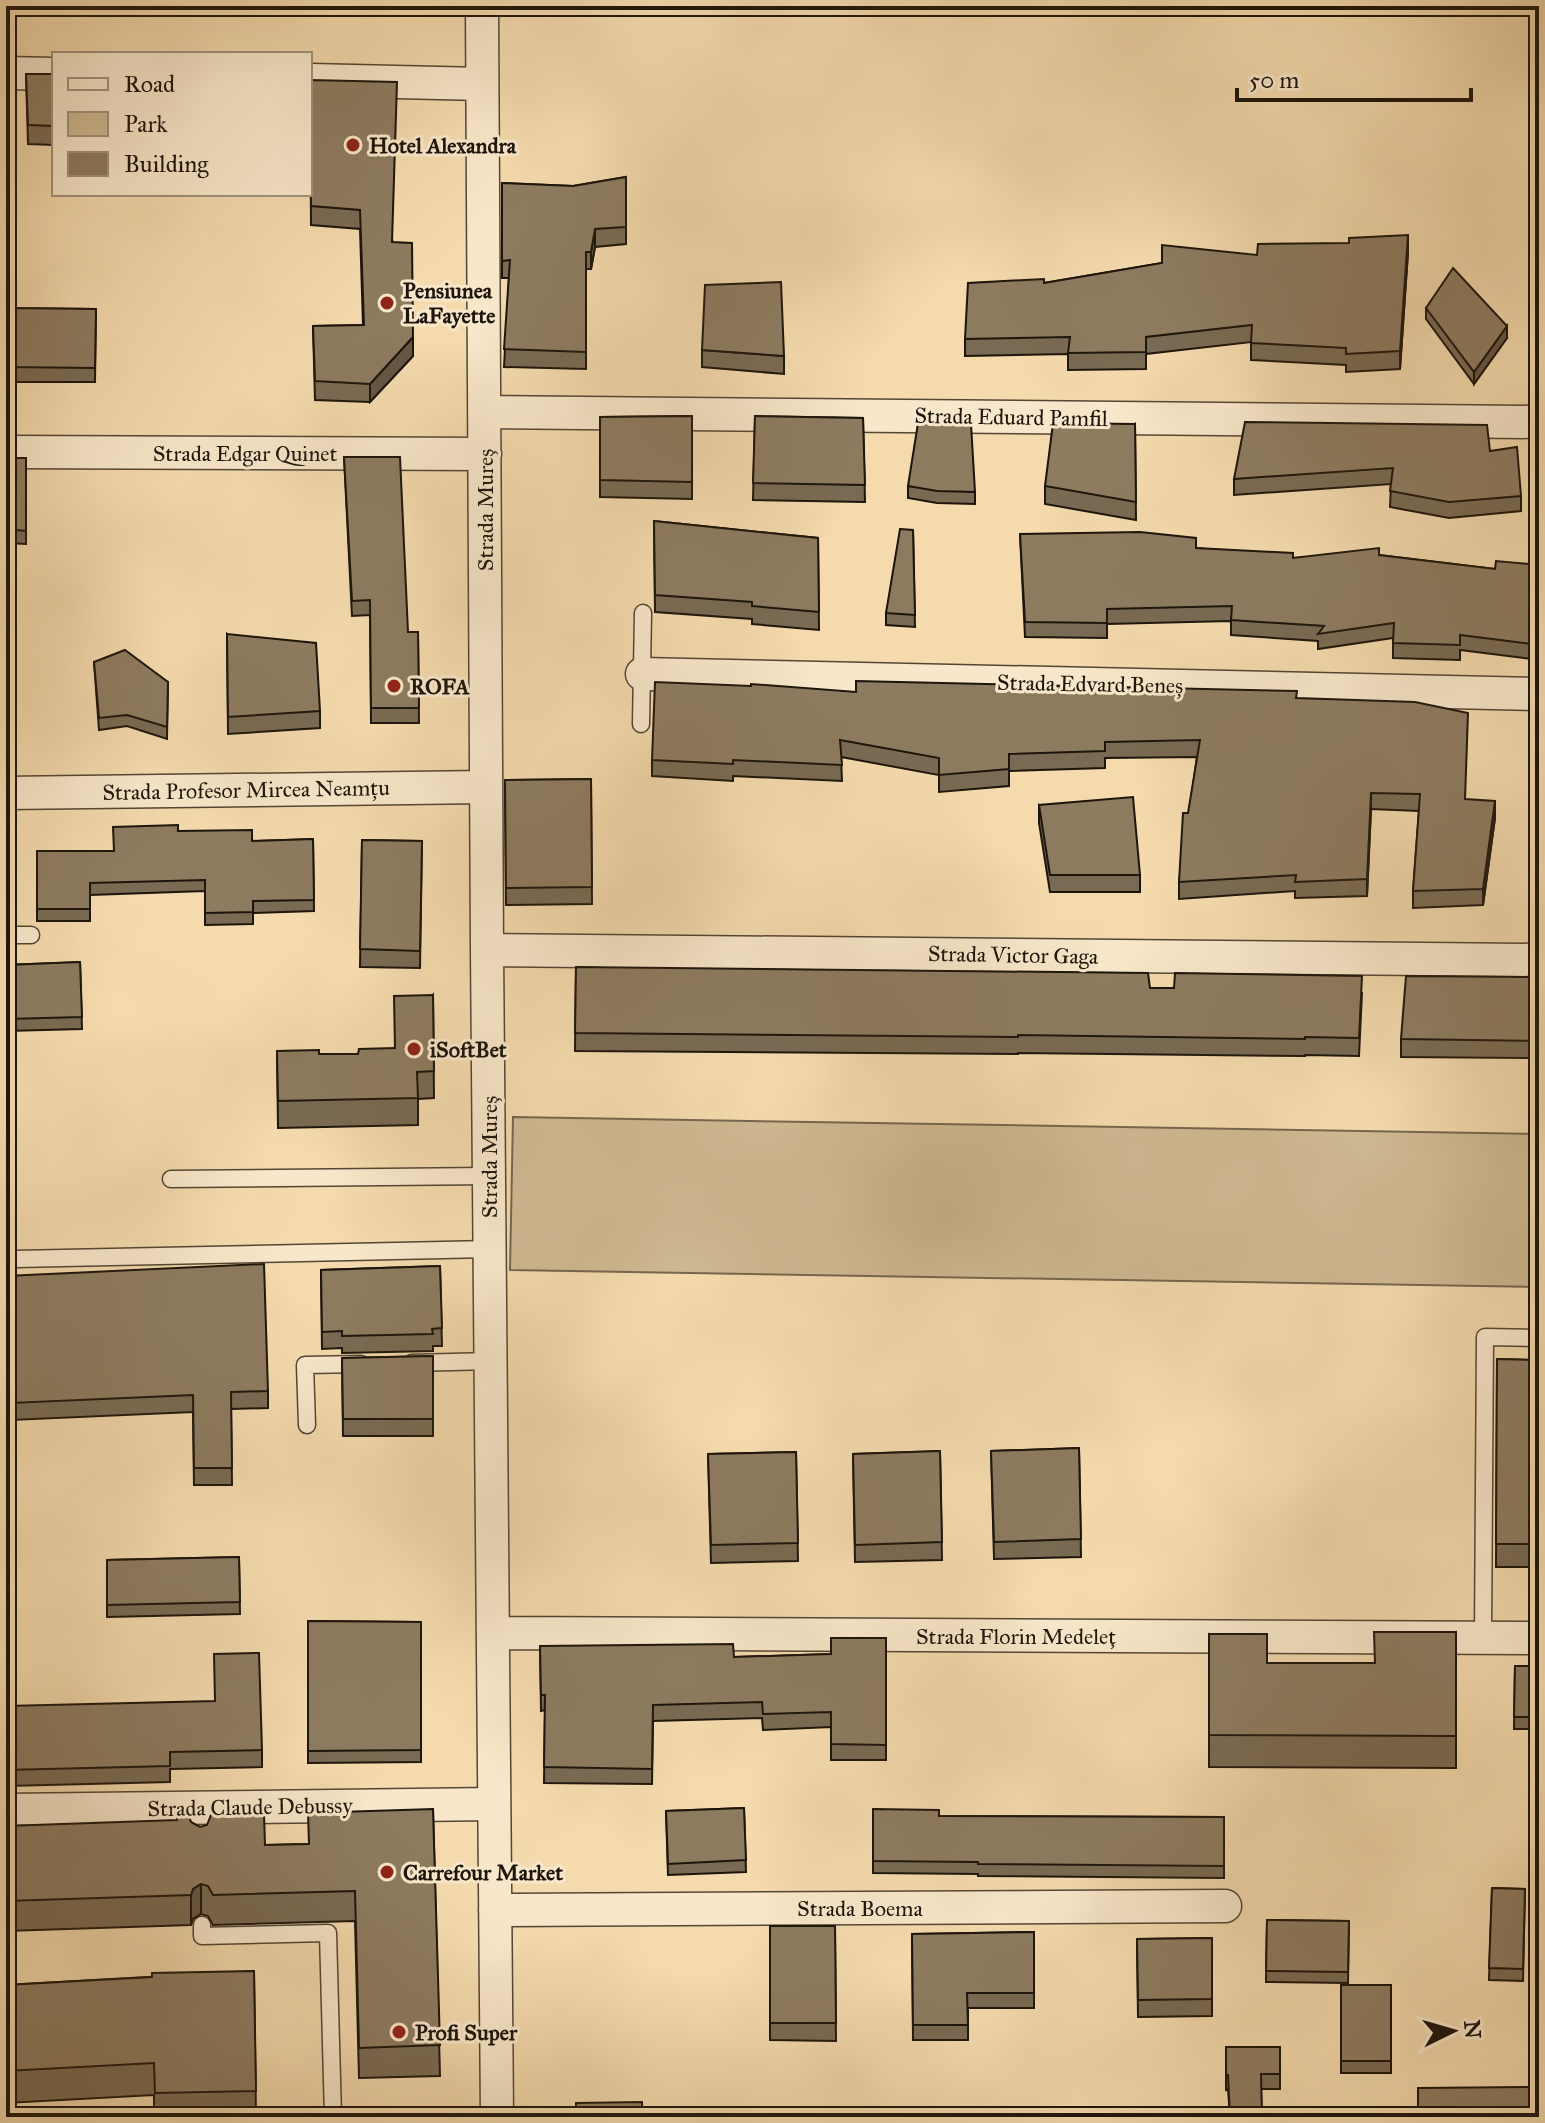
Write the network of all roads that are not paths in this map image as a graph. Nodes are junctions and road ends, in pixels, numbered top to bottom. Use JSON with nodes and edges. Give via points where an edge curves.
{"nodes":[{"id":1,"x":482,"y":6,"type":"edge"},
{"id":2,"x":6,"y":73,"type":"edge"},
{"id":3,"x":52,"y":74,"type":"edge"},
{"id":4,"x":312,"y":80,"type":"edge"},
{"id":5,"x":482,"y":84,"type":"junction"},
{"id":6,"x":484,"y":412,"type":"junction"},
{"id":7,"x":1539,"y":422,"type":"edge"},
{"id":8,"x":6,"y":452,"type":"edge"},
{"id":9,"x":485,"y":454,"type":"junction"},
{"id":10,"x":643,"y":613,"type":"dead end"},
{"id":11,"x":642,"y":674,"type":"junction"},
{"id":12,"x":1539,"y":694,"type":"edge"},
{"id":13,"x":641,"y":724,"type":"dead end"},
{"id":14,"x":486,"y":787,"type":"junction"},
{"id":15,"x":6,"y":793,"type":"edge"},
{"id":16,"x":6,"y":935,"type":"edge"},
{"id":17,"x":31,"y":935,"type":"dead end"},
{"id":18,"x":487,"y":950,"type":"junction"},
{"id":19,"x":1539,"y":960,"type":"edge"},
{"id":20,"x":489,"y":1176,"type":"junction"},
{"id":21,"x":171,"y":1179,"type":"dead end"},
{"id":22,"x":490,"y":1249,"type":"junction"},
{"id":23,"x":15,"y":1259,"type":"dead end"},
{"id":24,"x":1539,"y":1338,"type":"edge"},
{"id":25,"x":491,"y":1361,"type":"junction"},
{"id":26,"x":307,"y":1425,"type":"dead end"},
{"id":27,"x":493,"y":1633,"type":"junction"},
{"id":28,"x":1483,"y":1638,"type":"junction"},
{"id":29,"x":1539,"y":1638,"type":"edge"},
{"id":30,"x":494,"y":1804,"type":"junction"},
{"id":31,"x":6,"y":1810,"type":"edge"},
{"id":32,"x":1225,"y":1906,"type":"dead end"},
{"id":33,"x":495,"y":1910,"type":"junction"},
{"id":34,"x":202,"y":1925,"type":"edge"},
{"id":35,"x":333,"y":2117,"type":"edge"},
{"id":36,"x":497,"y":2117,"type":"edge"}],
"edges":[{"from":1,"to":5,"type":"street","name":"Strada Mureș"},
{"from":2,"to":3,"type":"street"},
{"from":4,"to":5,"type":"street"},
{"from":5,"to":6,"type":"street","name":"Strada Mureș"},
{"from":6,"to":7,"type":"street","name":"Strada Eduard Pamfil"},
{"from":6,"to":9,"type":"street","name":"Strada Mureș"},
{"from":8,"to":9,"type":"street","name":"Strada Edgar Quinet"},
{"from":9,"to":14,"type":"street","name":"Strada Mureș"},
{"from":10,"to":11,"type":"lane"},
{"from":11,"to":12,"type":"street","name":"Strada Edvard Beneș"},
{"from":11,"to":13,"type":"lane"},
{"from":14,"to":15,"type":"street","name":"Strada Profesor Mircea Neamțu"},
{"from":14,"to":18,"type":"street","name":"Strada Mureș"},
{"from":16,"to":17,"type":"lane"},
{"from":18,"to":19,"type":"street","name":"Strada Victor Gaga"},
{"from":18,"to":20,"type":"street","name":"Strada Mureș"},
{"from":20,"to":21,"type":"lane"},
{"from":20,"to":22,"type":"street","name":"Strada Mureș"},
{"from":22,"to":23,"type":"lane"},
{"from":22,"to":25,"type":"street","name":"Strada Mureș"},
{"from":24,"to":28,"type":"lane","via":[[1485,1337]]},
{"from":25,"to":26,"type":"lane","via":[[305,1365]]},
{"from":25,"to":27,"type":"street","name":"Strada Mureș"},
{"from":27,"to":28,"type":"street","name":"Strada Florin Medeleț"},
{"from":27,"to":30,"type":"street","name":"Strada Mureș"},
{"from":28,"to":29,"type":"street","name":"Strada Florin Medeleț"},
{"from":30,"to":31,"type":"street","name":"Strada Claude Debussy","via":[[199,1814]]},
{"from":30,"to":33,"type":"street","name":"Strada Mureș"},
{"from":32,"to":33,"type":"street","name":"Strada Boema"},
{"from":33,"to":36,"type":"street","name":"Strada Mureș"},
{"from":34,"to":35,"type":"lane","via":[[202,1936],[328,1933]]}]}
